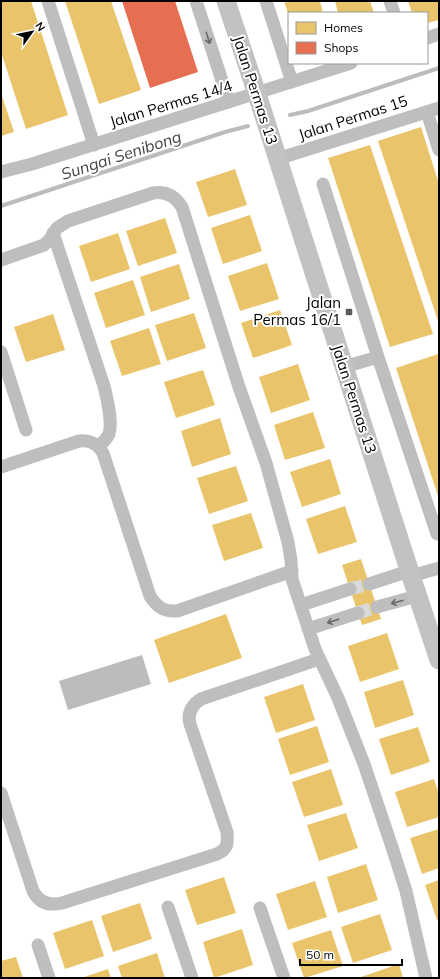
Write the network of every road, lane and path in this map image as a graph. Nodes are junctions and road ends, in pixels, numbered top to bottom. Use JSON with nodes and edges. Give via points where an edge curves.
{"nodes":[{"id":1,"x":48,"y":1,"type":"edge"},
{"id":2,"x":196,"y":1,"type":"edge"},
{"id":3,"x":226,"y":1,"type":"edge"},
{"id":4,"x":266,"y":1,"type":"edge"},
{"id":5,"x":390,"y":1,"type":"edge"},
{"id":6,"x":394,"y":12,"type":"edge"},
{"id":7,"x":439,"y":34,"type":"edge"},
{"id":8,"x":428,"y":38,"type":"edge"},
{"id":9,"x":348,"y":64,"type":"edge"},
{"id":10,"x":292,"y":82,"type":"junction"},
{"id":11,"x":257,"y":94,"type":"junction"},
{"id":12,"x":229,"y":102,"type":"junction"},
{"id":13,"x":433,"y":110,"type":"edge"},
{"id":14,"x":94,"y":145,"type":"junction"},
{"id":15,"x":439,"y":150,"type":"edge"},
{"id":16,"x":277,"y":159,"type":"junction"},
{"id":17,"x":1,"y":172,"type":"edge"},
{"id":18,"x":324,"y":184,"type":"dead end"},
{"id":19,"x":53,"y":233,"type":"junction"},
{"id":20,"x":1,"y":260,"type":"edge"},
{"id":21,"x":1,"y":352,"type":"edge"},
{"id":22,"x":378,"y":357,"type":"junction"},
{"id":23,"x":344,"y":367,"type":"junction"},
{"id":24,"x":26,"y":430,"type":"dead end"},
{"id":25,"x":99,"y":446,"type":"junction"},
{"id":26,"x":1,"y":467,"type":"edge"},
{"id":27,"x":436,"y":534,"type":"dead end"},
{"id":28,"x":439,"y":568,"type":"edge"},
{"id":29,"x":292,"y":571,"type":"junction"},
{"id":30,"x":410,"y":574,"type":"junction"},
{"id":31,"x":369,"y":584,"type":"tunnel mouth"},
{"id":32,"x":350,"y":589,"type":"tunnel mouth"},
{"id":33,"x":417,"y":596,"type":"junction"},
{"id":34,"x":301,"y":605,"type":"junction"},
{"id":35,"x":377,"y":607,"type":"tunnel mouth"},
{"id":36,"x":358,"y":613,"type":"tunnel mouth"},
{"id":37,"x":308,"y":629,"type":"junction"},
{"id":38,"x":319,"y":659,"type":"junction"},
{"id":39,"x":439,"y":660,"type":"edge"},
{"id":40,"x":1,"y":793,"type":"edge"},
{"id":41,"x":168,"y":907,"type":"dead end"},
{"id":42,"x":260,"y":908,"type":"dead end"},
{"id":43,"x":38,"y":946,"type":"dead end"},
{"id":44,"x":49,"y":978,"type":"edge"},
{"id":45,"x":192,"y":978,"type":"edge"},
{"id":46,"x":284,"y":978,"type":"edge"},
{"id":47,"x":426,"y":978,"type":"edge"}],
"edges":[{"from":1,"to":14,"type":"street"},
{"from":2,"to":12,"type":"street","one_way":true},
{"from":3,"to":11,"type":"main road","name":"Jalan Permas 13"},
{"from":4,"to":10,"type":"street"},
{"from":5,"to":6,"type":"street"},
{"from":7,"to":8,"type":"street"},
{"from":9,"to":10,"type":"street","name":"Jalan Permas 14/4"},
{"from":10,"to":11,"type":"street","name":"Jalan Permas 14/4"},
{"from":11,"to":12,"type":"street","name":"Jalan Permas 14/4"},
{"from":11,"to":16,"type":"main road","name":"Jalan Permas 13"},
{"from":12,"to":14,"type":"street","name":"Jalan Permas 14/4"},
{"from":13,"to":15,"type":"street"},
{"from":13,"to":16,"type":"street","name":"Jalan Permas 15"},
{"from":14,"to":17,"type":"street","name":"Jalan Permas 14/4"},
{"from":16,"to":23,"type":"main road","name":"Jalan Permas 13"},
{"from":18,"to":22,"type":"street"},
{"from":19,"to":20,"type":"street","via":[[44,245]]},
{"from":19,"to":25,"type":"street","via":[[104,386],[110,432]]},
{"from":19,"to":29,"type":"street","via":[[68,221],[153,193],[169,194],[179,203],[266,463],[288,542]]},
{"from":21,"to":24,"type":"street"},
{"from":22,"to":23,"type":"street"},
{"from":22,"to":27,"type":"street"},
{"from":23,"to":30,"type":"main road","name":"Jalan Permas 13"},
{"from":25,"to":26,"type":"street","via":[[92,442],[79,441]]},
{"from":25,"to":29,"type":"street","via":[[150,596],[162,609],[169,612],[177,611]]},
{"from":28,"to":30,"type":"street"},
{"from":29,"to":34,"type":"street","via":[[292,579]]},
{"from":30,"to":31,"type":"street"},
{"from":30,"to":33,"type":"main road","name":"Jalan Permas 13"},
{"from":32,"to":34,"type":"street"},
{"from":33,"to":35,"type":"street","one_way":true},
{"from":33,"to":39,"type":"main road","name":"Jalan Permas 13"},
{"from":34,"to":37,"type":"street"},
{"from":36,"to":37,"type":"street","one_way":true},
{"from":37,"to":38,"type":"street"},
{"from":38,"to":40,"type":"street","via":[[201,699],[192,706],[189,720],[227,832],[227,846],[217,854],[62,903],[46,903],[40,901],[34,892]]},
{"from":38,"to":47,"type":"street","via":[[338,698],[364,764],[392,847],[406,891]]},
{"from":41,"to":45,"type":"street"},
{"from":42,"to":46,"type":"street"},
{"from":43,"to":44,"type":"street"}]}
